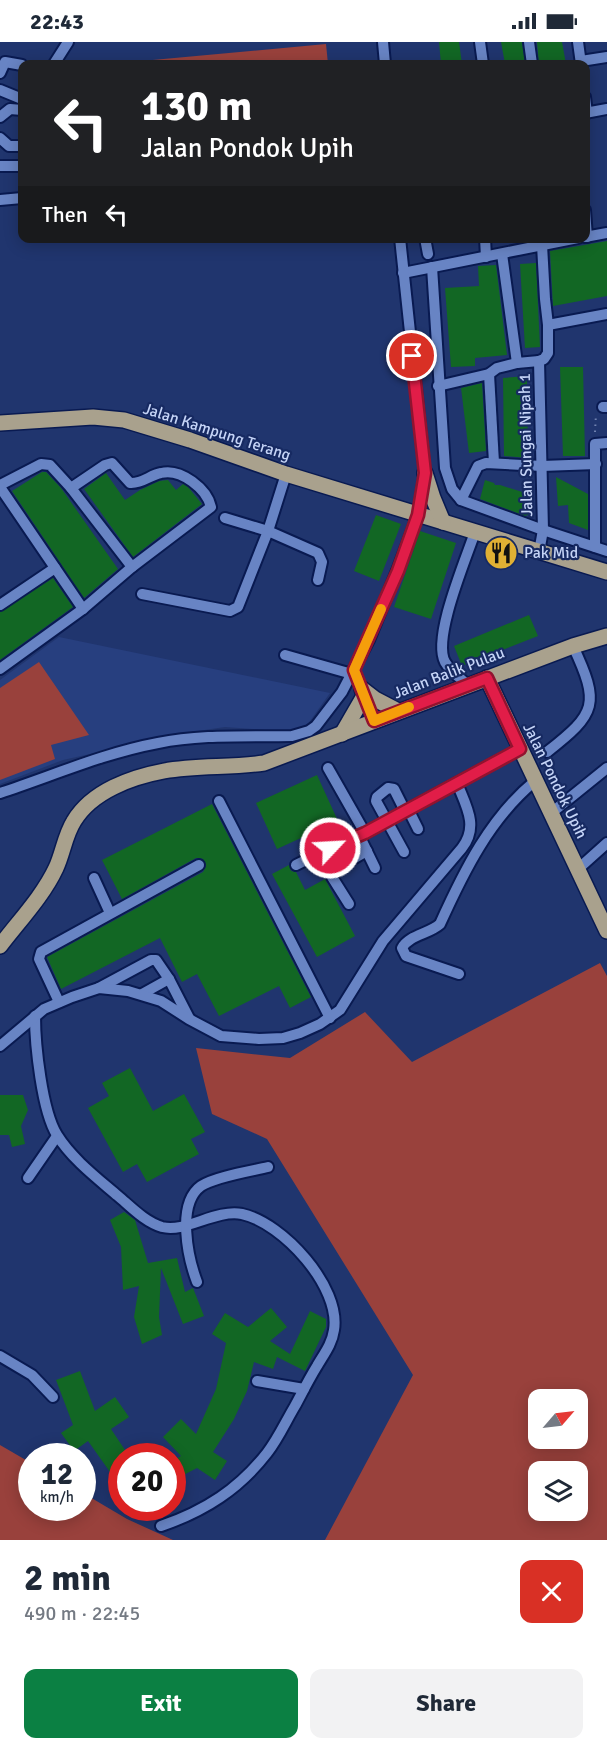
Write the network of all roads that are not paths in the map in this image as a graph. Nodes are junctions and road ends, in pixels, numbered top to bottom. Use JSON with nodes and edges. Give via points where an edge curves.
{"nodes":[{"id":1,"x":68,"y":42,"type":"edge"},
{"id":2,"x":383,"y":42,"type":"edge"},
{"id":3,"x":480,"y":42,"type":"edge"},
{"id":4,"x":529,"y":42,"type":"edge"},
{"id":5,"x":578,"y":42,"type":"edge"},
{"id":6,"x":607,"y":57,"type":"edge"},
{"id":7,"x":57,"y":60,"type":"edge"},
{"id":8,"x":385,"y":60,"type":"edge"},
{"id":9,"x":482,"y":60,"type":"edge"},
{"id":10,"x":531,"y":60,"type":"edge"},
{"id":11,"x":581,"y":60,"type":"edge"},
{"id":12,"x":590,"y":61,"type":"edge"},
{"id":13,"x":18,"y":64,"type":"edge"},
{"id":14,"x":0,"y":73,"type":"edge"},
{"id":15,"x":0,"y":90,"type":"edge"},
{"id":16,"x":18,"y":97,"type":"edge"},
{"id":17,"x":607,"y":109,"type":"edge"},
{"id":18,"x":18,"y":110,"type":"edge"},
{"id":19,"x":590,"y":112,"type":"edge"},
{"id":20,"x":0,"y":117,"type":"edge"},
{"id":21,"x":0,"y":138,"type":"edge"},
{"id":22,"x":18,"y":146,"type":"edge"},
{"id":23,"x":0,"y":166,"type":"edge"},
{"id":24,"x":18,"y":166,"type":"edge"},
{"id":25,"x":18,"y":198,"type":"edge"},
{"id":26,"x":0,"y":200,"type":"edge"},
{"id":27,"x":607,"y":234,"type":"edge"},
{"id":28,"x":590,"y":237,"type":"edge"},
{"id":29,"x":400,"y":243,"type":"edge"},
{"id":30,"x":427,"y":243,"type":"edge"},
{"id":31,"x":485,"y":243,"type":"edge"},
{"id":32,"x":554,"y":243,"type":"edge"},
{"id":33,"x":542,"y":245,"type":"junction"},
{"id":34,"x":428,"y":254,"type":"dead end"},
{"id":35,"x":502,"y":254,"type":"junction"},
{"id":36,"x":486,"y":256,"type":"junction"},
{"id":37,"x":432,"y":267,"type":"junction"},
{"id":38,"x":403,"y":273,"type":"junction"},
{"id":39,"x":607,"y":314,"type":"edge"},
{"id":40,"x":549,"y":325,"type":"junction"},
{"id":41,"x":539,"y":361,"type":"junction"},
{"id":42,"x":517,"y":363,"type":"junction"},
{"id":43,"x":489,"y":374,"type":"junction"},
{"id":44,"x":438,"y":386,"type":"junction"},
{"id":45,"x":0,"y":423,"type":"edge"},
{"id":46,"x":601,"y":444,"type":"edge"},
{"id":47,"x":494,"y":463,"type":"junction"},
{"id":48,"x":596,"y":464,"type":"junction"},
{"id":49,"x":542,"y":466,"type":"junction"},
{"id":50,"x":425,"y":473,"type":"junction"},
{"id":51,"x":286,"y":474,"type":"junction"},
{"id":52,"x":602,"y":480,"type":"edge"},
{"id":53,"x":0,"y":486,"type":"edge"},
{"id":54,"x":70,"y":488,"type":"junction"},
{"id":55,"x":461,"y":500,"type":"junction"},
{"id":56,"x":418,"y":515,"type":"junction"},
{"id":57,"x":225,"y":518,"type":"dead end"},
{"id":58,"x":602,"y":518,"type":"edge"},
{"id":59,"x":443,"y":522,"type":"junction"},
{"id":60,"x":543,"y":530,"type":"junction"},
{"id":61,"x":268,"y":531,"type":"junction"},
{"id":62,"x":475,"y":532,"type":"junction"},
{"id":63,"x":595,"y":547,"type":"junction"},
{"id":64,"x":607,"y":551,"type":"edge"},
{"id":65,"x":539,"y":552,"type":"junction"},
{"id":66,"x":132,"y":567,"type":"junction"},
{"id":67,"x":55,"y":568,"type":"junction"},
{"id":68,"x":606,"y":572,"type":"edge"},
{"id":69,"x":318,"y":580,"type":"dead end"},
{"id":70,"x":141,"y":594,"type":"dead end"},
{"id":71,"x":0,"y":605,"type":"edge"},
{"id":72,"x":83,"y":609,"type":"junction"},
{"id":73,"x":607,"y":636,"type":"edge"},
{"id":74,"x":573,"y":646,"type":"junction"},
{"id":75,"x":285,"y":655,"type":"dead end"},
{"id":76,"x":0,"y":669,"type":"edge"},
{"id":77,"x":353,"y":672,"type":"junction"},
{"id":78,"x":487,"y":678,"type":"junction"},
{"id":79,"x":468,"y":685,"type":"junction"},
{"id":80,"x":363,"y":692,"type":"junction"},
{"id":81,"x":398,"y":711,"type":"junction"},
{"id":82,"x":374,"y":721,"type":"junction"},
{"id":83,"x":342,"y":734,"type":"junction"},
{"id":84,"x":520,"y":749,"type":"junction"},
{"id":85,"x":547,"y":752,"type":"dead end"},
{"id":86,"x":328,"y":768,"type":"dead end"},
{"id":87,"x":607,"y":768,"type":"edge"},
{"id":88,"x":535,"y":781,"type":"junction"},
{"id":89,"x":457,"y":783,"type":"junction"},
{"id":90,"x":0,"y":794,"type":"edge"},
{"id":91,"x":219,"y":801,"type":"dead end"},
{"id":92,"x":406,"y":810,"type":"junction"},
{"id":93,"x":550,"y":814,"type":"junction"},
{"id":94,"x":386,"y":821,"type":"junction"},
{"id":95,"x":418,"y":829,"type":"dead end"},
{"id":96,"x":362,"y":834,"type":"junction"},
{"id":97,"x":607,"y":843,"type":"edge"},
{"id":98,"x":367,"y":851,"type":"junction"},
{"id":99,"x":404,"y":852,"type":"dead end"},
{"id":100,"x":199,"y":865,"type":"dead end"},
{"id":101,"x":296,"y":865,"type":"dead end"},
{"id":102,"x":375,"y":868,"type":"dead end"},
{"id":103,"x":578,"y":869,"type":"junction"},
{"id":104,"x":94,"y":878,"type":"dead end"},
{"id":105,"x":349,"y":904,"type":"dead end"},
{"id":106,"x":110,"y":913,"type":"junction"},
{"id":107,"x":605,"y":923,"type":"edge"},
{"id":108,"x":0,"y":946,"type":"edge"},
{"id":109,"x":459,"y":974,"type":"dead end"},
{"id":110,"x":169,"y":979,"type":"junction"},
{"id":111,"x":99,"y":988,"type":"junction"},
{"id":112,"x":142,"y":994,"type":"junction"},
{"id":113,"x":59,"y":1002,"type":"junction"},
{"id":114,"x":35,"y":1016,"type":"junction"},
{"id":115,"x":330,"y":1018,"type":"junction"},
{"id":116,"x":189,"y":1019,"type":"junction"},
{"id":117,"x":0,"y":1046,"type":"edge"},
{"id":118,"x":57,"y":1136,"type":"junction"},
{"id":119,"x":268,"y":1167,"type":"dead end"},
{"id":120,"x":28,"y":1178,"type":"dead end"},
{"id":121,"x":187,"y":1224,"type":"junction"},
{"id":122,"x":197,"y":1282,"type":"dead end"},
{"id":123,"x":0,"y":1356,"type":"edge"},
{"id":124,"x":257,"y":1381,"type":"dead end"},
{"id":125,"x":304,"y":1389,"type":"junction"},
{"id":126,"x":53,"y":1397,"type":"dead end"},
{"id":127,"x":161,"y":1526,"type":"dead end"}],
"edges":[{"from":1,"to":7,"type":"street"},
{"from":2,"to":8,"type":"street"},
{"from":3,"to":9,"type":"street"},
{"from":4,"to":10,"type":"street"},
{"from":5,"to":11,"type":"street"},
{"from":6,"to":12,"type":"street"},
{"from":13,"to":14,"type":"street","via":[[5,62]]},
{"from":15,"to":16,"type":"street"},
{"from":17,"to":19,"type":"street"},
{"from":18,"to":20,"type":"street","via":[[10,109]]},
{"from":21,"to":22,"type":"street","via":[[9,146]]},
{"from":23,"to":24,"type":"street"},
{"from":25,"to":26,"type":"street"},
{"from":27,"to":28,"type":"street"},
{"from":29,"to":38,"type":"street"},
{"from":30,"to":34,"type":"street"},
{"from":31,"to":36,"type":"street"},
{"from":32,"to":33,"type":"street"},
{"from":33,"to":35,"type":"street"},
{"from":33,"to":40,"type":"street"},
{"from":35,"to":36,"type":"street"},
{"from":35,"to":42,"type":"street","name":"Jalan Sungai Nipah 1"},
{"from":36,"to":37,"type":"street"},
{"from":37,"to":38,"type":"street"},
{"from":37,"to":44,"type":"street"},
{"from":38,"to":50,"type":"street"},
{"from":39,"to":40,"type":"street"},
{"from":40,"to":41,"type":"street","via":[[548,353]]},
{"from":41,"to":42,"type":"street","name":"Jalan Sungai Nipah 1"},
{"from":41,"to":49,"type":"street","name":"Jalan Sungai Nipah 1"},
{"from":42,"to":43,"type":"street"},
{"from":43,"to":44,"type":"street"},
{"from":43,"to":47,"type":"street"},
{"from":44,"to":55,"type":"street","via":[[445,468],[452,489]]},
{"from":45,"to":51,"type":"main road","name":"Jalan Kampung Terang","via":[[93,417],[124,420]]},
{"from":46,"to":48,"type":"street"},
{"from":47,"to":49,"type":"street"},
{"from":47,"to":55,"type":"street","via":[[478,466]]},
{"from":48,"to":49,"type":"street"},
{"from":48,"to":52,"type":"street"},
{"from":49,"to":60,"type":"street","name":"Jalan Sungai Nipah 1"},
{"from":50,"to":56,"type":"street"},
{"from":50,"to":59,"type":"main road"},
{"from":51,"to":56,"type":"main road","name":"Jalan Kampung Terang"},
{"from":51,"to":61,"type":"street"},
{"from":52,"to":58,"type":"street"},
{"from":53,"to":54,"type":"street","via":[[45,463]]},
{"from":53,"to":67,"type":"street"},
{"from":54,"to":66,"type":"street"},
{"from":54,"to":66,"type":"street","via":[[108,463],[114,464],[133,484],[165,472],[196,483],[211,505],[209,509]]},
{"from":55,"to":60,"type":"street"},
{"from":56,"to":59,"type":"main road","name":"Jalan Kampung Terang"},
{"from":56,"to":77,"type":"street"},
{"from":57,"to":61,"type":"street"},
{"from":58,"to":63,"type":"street"},
{"from":59,"to":62,"type":"main road","name":"Jalan Kampung Terang"},
{"from":60,"to":63,"type":"street"},
{"from":60,"to":65,"type":"street","name":"Jalan Sungai Nipah 1"},
{"from":61,"to":69,"type":"street","via":[[318,553],[322,562]]},
{"from":61,"to":70,"type":"street","via":[[238,608],[230,611]]},
{"from":62,"to":65,"type":"main road","name":"Jalan Kampung Terang"},
{"from":62,"to":79,"type":"street","via":[[442,643],[445,661]]},
{"from":63,"to":64,"type":"street"},
{"from":65,"to":68,"type":"main road","name":"Jalan Kampung Terang"},
{"from":66,"to":72,"type":"street"},
{"from":67,"to":71,"type":"street"},
{"from":67,"to":72,"type":"street"},
{"from":72,"to":76,"type":"street"},
{"from":73,"to":74,"type":"main road","name":"Jalan Balik Pulau"},
{"from":74,"to":78,"type":"main road","name":"Jalan Balik Pulau"},
{"from":74,"to":85,"type":"street","via":[[588,680],[588,712],[580,725]]},
{"from":75,"to":77,"type":"street"},
{"from":77,"to":80,"type":"street"},
{"from":77,"to":90,"type":"street","via":[[331,708],[309,731],[292,736],[159,742],[99,758]]},
{"from":78,"to":79,"type":"main road","name":"Jalan Balik Pulau"},
{"from":78,"to":84,"type":"main road","name":"Jalan Pondok Upih"},
{"from":79,"to":81,"type":"main road","name":"Jalan Balik Pulau"},
{"from":80,"to":81,"type":"main road"},
{"from":80,"to":82,"type":"street"},
{"from":80,"to":83,"type":"main road"},
{"from":81,"to":82,"type":"main road","name":"Jalan Balik Pulau"},
{"from":82,"to":83,"type":"main road","name":"Jalan Balik Pulau"},
{"from":83,"to":108,"type":"main road","name":"Jalan Balik Pulau","via":[[264,763],[163,771],[124,782],[104,793],[74,820],[56,867]]},
{"from":84,"to":88,"type":"main road","name":"Jalan Pondok Upih"},
{"from":84,"to":89,"type":"street"},
{"from":86,"to":96,"type":"street"},
{"from":87,"to":93,"type":"street"},
{"from":88,"to":93,"type":"main road","name":"Jalan Pondok Upih"},
{"from":88,"to":109,"type":"street","via":[[512,802],[487,835],[440,924],[402,948],[406,956]]},
{"from":89,"to":92,"type":"street"},
{"from":89,"to":115,"type":"street","via":[[471,822],[471,834],[383,941],[346,1002]]},
{"from":91,"to":115,"type":"street"},
{"from":92,"to":94,"type":"street"},
{"from":92,"to":94,"type":"street","via":[[394,789],[388,788],[376,799]]},
{"from":92,"to":95,"type":"street"},
{"from":93,"to":103,"type":"main road","name":"Jalan Pondok Upih"},
{"from":94,"to":96,"type":"street"},
{"from":94,"to":99,"type":"street"},
{"from":96,"to":98,"type":"street"},
{"from":96,"to":101,"type":"street"},
{"from":97,"to":103,"type":"street"},
{"from":98,"to":102,"type":"street"},
{"from":98,"to":105,"type":"street","via":[[332,871]]},
{"from":100,"to":106,"type":"street"},
{"from":103,"to":107,"type":"main road","name":"Jalan Pondok Upih"},
{"from":104,"to":106,"type":"street"},
{"from":106,"to":113,"type":"street","via":[[41,952],[39,959]]},
{"from":110,"to":111,"type":"street","via":[[158,962],[151,960]]},
{"from":110,"to":112,"type":"street"},
{"from":110,"to":116,"type":"street"},
{"from":111,"to":112,"type":"street"},
{"from":111,"to":113,"type":"street"},
{"from":112,"to":116,"type":"street"},
{"from":113,"to":114,"type":"street"},
{"from":114,"to":117,"type":"street"},
{"from":114,"to":118,"type":"street","via":[[35,1039],[47,1106]]},
{"from":115,"to":116,"type":"street","via":[[283,1038],[258,1039],[221,1036]]},
{"from":118,"to":120,"type":"street"},
{"from":118,"to":121,"type":"street","via":[[98,1179],[149,1221],[173,1228]]},
{"from":119,"to":121,"type":"street","via":[[201,1186],[191,1198]]},
{"from":121,"to":122,"type":"street","via":[[186,1243]]},
{"from":121,"to":125,"type":"street","via":[[217,1215],[240,1214],[275,1230],[302,1254],[328,1293],[336,1318],[332,1341]]},
{"from":123,"to":126,"type":"street","via":[[32,1375]]},
{"from":124,"to":125,"type":"street"},
{"from":125,"to":127,"type":"street","via":[[268,1452],[244,1479],[211,1505]]}]}
